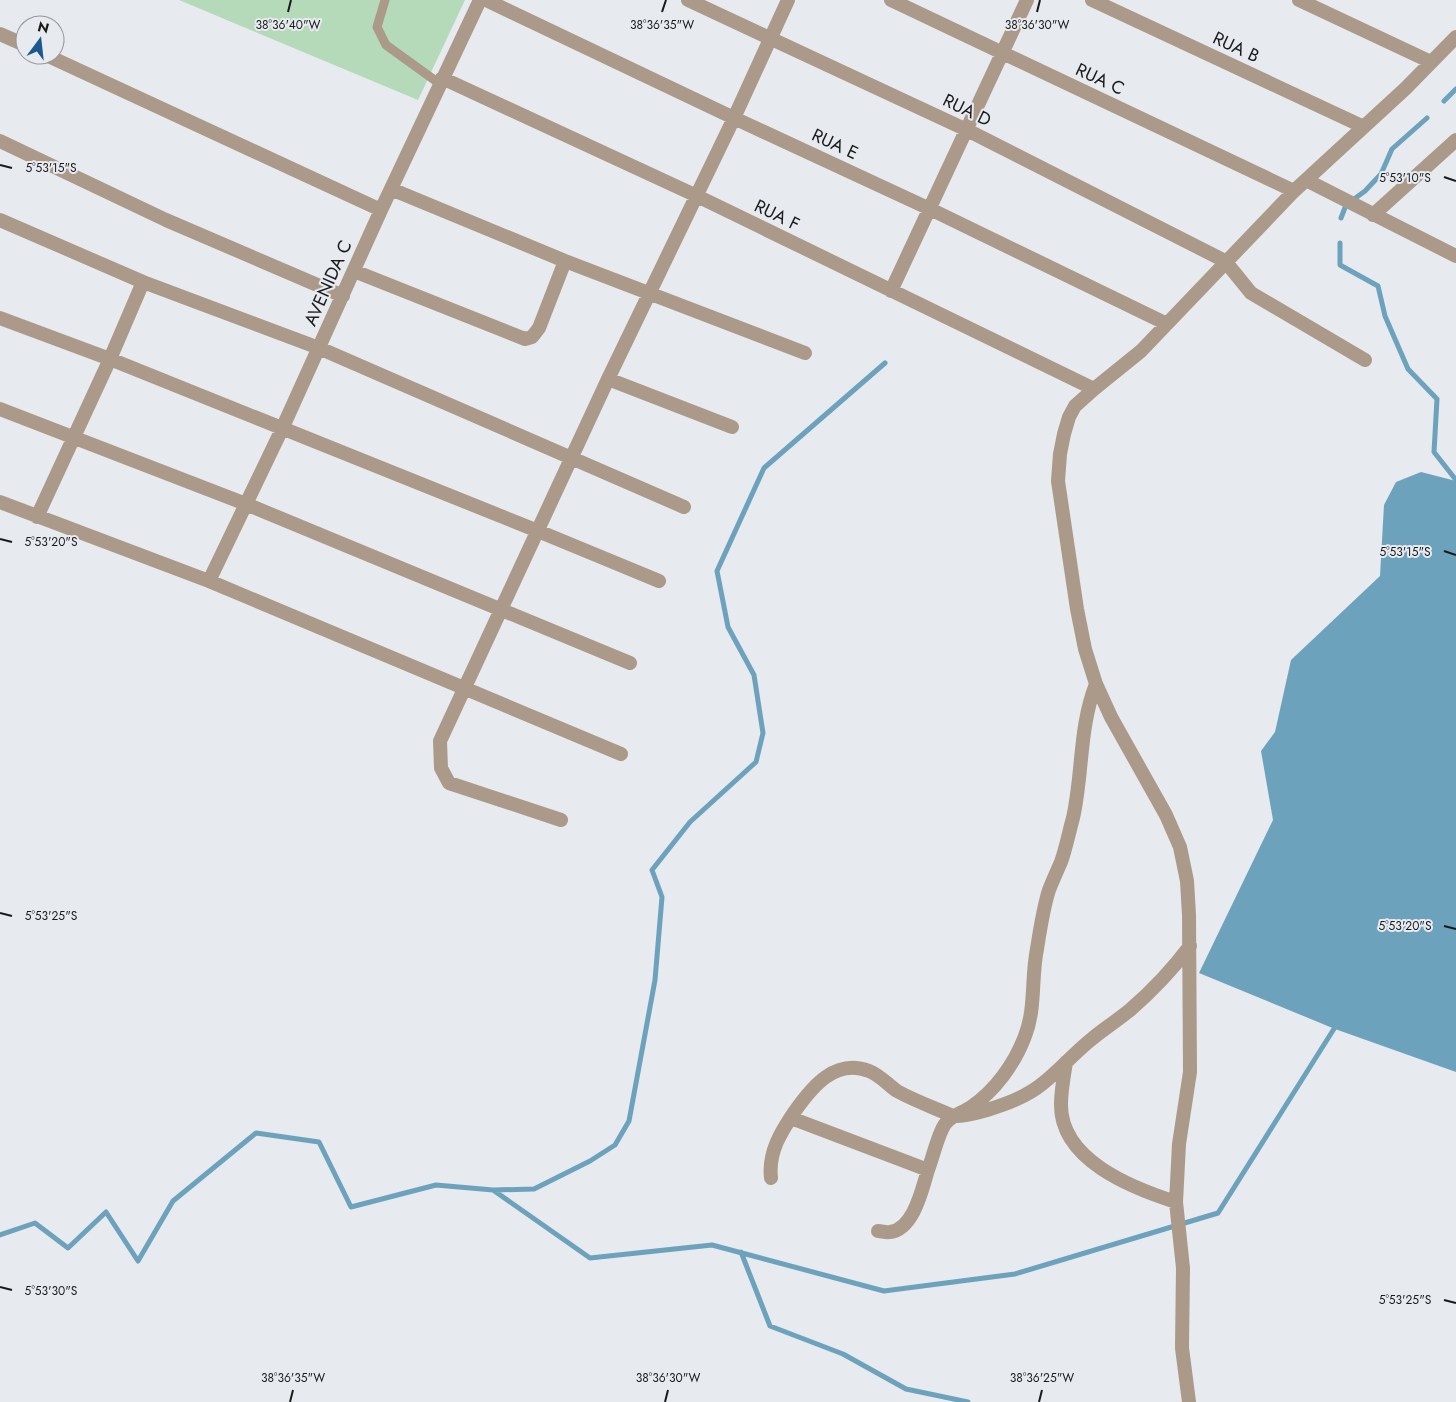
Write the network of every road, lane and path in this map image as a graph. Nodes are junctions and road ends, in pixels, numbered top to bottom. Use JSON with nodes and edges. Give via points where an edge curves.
{"nodes":[{"id":1,"x":385,"y":0,"type":"edge"},
{"id":2,"x":480,"y":0,"type":"edge"},
{"id":3,"x":486,"y":0,"type":"edge"},
{"id":4,"x":688,"y":0,"type":"edge"},
{"id":5,"x":788,"y":0,"type":"edge"},
{"id":6,"x":891,"y":0,"type":"edge"},
{"id":7,"x":1027,"y":0,"type":"edge"},
{"id":8,"x":1092,"y":0,"type":"edge"},
{"id":9,"x":1299,"y":0,"type":"edge"},
{"id":10,"x":0,"y":34,"type":"edge"},
{"id":11,"x":1456,"y":38,"type":"edge"},
{"id":12,"x":770,"y":39,"type":"junction"},
{"id":13,"x":15,"y":41,"type":"edge"},
{"id":14,"x":1002,"y":53,"type":"junction"},
{"id":15,"x":1431,"y":62,"type":"junction"},
{"id":16,"x":65,"y":64,"type":"edge"},
{"id":17,"x":441,"y":81,"type":"junction"},
{"id":18,"x":734,"y":118,"type":"junction"},
{"id":19,"x":1364,"y":127,"type":"junction"},
{"id":20,"x":967,"y":130,"type":"junction"},
{"id":21,"x":0,"y":140,"type":"edge"},
{"id":22,"x":1456,"y":140,"type":"edge"},
{"id":23,"x":1306,"y":180,"type":"junction"},
{"id":24,"x":391,"y":189,"type":"junction"},
{"id":25,"x":1294,"y":191,"type":"junction"},
{"id":26,"x":697,"y":196,"type":"junction"},
{"id":27,"x":930,"y":209,"type":"junction"},
{"id":28,"x":381,"y":210,"type":"junction"},
{"id":29,"x":1373,"y":216,"type":"junction"},
{"id":30,"x":0,"y":220,"type":"edge"},
{"id":31,"x":1456,"y":256,"type":"edge"},
{"id":32,"x":564,"y":261,"type":"junction"},
{"id":33,"x":1225,"y":261,"type":"junction"},
{"id":34,"x":354,"y":271,"type":"junction"},
{"id":35,"x":143,"y":282,"type":"junction"},
{"id":36,"x":890,"y":291,"type":"junction"},
{"id":37,"x":649,"y":294,"type":"junction"},
{"id":38,"x":343,"y":296,"type":"junction"},
{"id":39,"x":0,"y":318,"type":"edge"},
{"id":40,"x":1167,"y":324,"type":"junction"},
{"id":41,"x":319,"y":348,"type":"junction"},
{"id":42,"x":805,"y":353,"type":"dead end"},
{"id":43,"x":110,"y":359,"type":"junction"},
{"id":44,"x":1365,"y":360,"type":"dead end"},
{"id":45,"x":608,"y":379,"type":"junction"},
{"id":46,"x":1094,"y":389,"type":"junction"},
{"id":47,"x":0,"y":408,"type":"edge"},
{"id":48,"x":732,"y":427,"type":"dead end"},
{"id":49,"x":282,"y":429,"type":"junction"},
{"id":50,"x":74,"y":438,"type":"junction"},
{"id":51,"x":572,"y":458,"type":"junction"},
{"id":52,"x":0,"y":502,"type":"edge"},
{"id":53,"x":246,"y":504,"type":"junction"},
{"id":54,"x":684,"y":507,"type":"dead end"},
{"id":55,"x":37,"y":517,"type":"junction"},
{"id":56,"x":538,"y":531,"type":"junction"},
{"id":57,"x":209,"y":581,"type":"junction"},
{"id":58,"x":659,"y":581,"type":"dead end"},
{"id":59,"x":502,"y":609,"type":"junction"},
{"id":60,"x":630,"y":663,"type":"dead end"},
{"id":61,"x":1096,"y":684,"type":"junction"},
{"id":62,"x":464,"y":688,"type":"junction"},
{"id":63,"x":621,"y":754,"type":"dead end"},
{"id":64,"x":561,"y":820,"type":"dead end"},
{"id":65,"x":1190,"y":946,"type":"junction"},
{"id":66,"x":1066,"y":1062,"type":"junction"},
{"id":67,"x":953,"y":1116,"type":"junction"},
{"id":68,"x":791,"y":1118,"type":"junction"},
{"id":69,"x":928,"y":1170,"type":"junction"},
{"id":70,"x":771,"y":1178,"type":"dead end"},
{"id":71,"x":1176,"y":1202,"type":"junction"},
{"id":72,"x":878,"y":1231,"type":"dead end"},
{"id":73,"x":1189,"y":1402,"type":"edge"}],
"edges":[{"from":1,"to":17,"type":"lane","via":[[377,27],[386,45]]},
{"from":2,"to":17,"type":"street","name":"AVENIDA C"},
{"from":3,"to":18,"type":"street","name":"RUA E"},
{"from":4,"to":12,"type":"street","name":"RUA D"},
{"from":5,"to":12,"type":"street"},
{"from":6,"to":14,"type":"street","name":"RUA C"},
{"from":7,"to":14,"type":"street"},
{"from":8,"to":19,"type":"street","name":"RUA B"},
{"from":9,"to":15,"type":"street"},
{"from":10,"to":13,"type":"street"},
{"from":11,"to":15,"type":"street"},
{"from":12,"to":18,"type":"street"},
{"from":12,"to":20,"type":"street","name":"RUA D"},
{"from":14,"to":20,"type":"street"},
{"from":14,"to":25,"type":"street","name":"RUA C"},
{"from":15,"to":19,"type":"street"},
{"from":16,"to":28,"type":"street"},
{"from":17,"to":24,"type":"street","name":"AVENIDA C"},
{"from":17,"to":26,"type":"street","name":"RUA F"},
{"from":18,"to":26,"type":"street"},
{"from":18,"to":27,"type":"street","name":"RUA E"},
{"from":19,"to":23,"type":"street"},
{"from":20,"to":27,"type":"street"},
{"from":20,"to":33,"type":"street","name":"RUA D"},
{"from":21,"to":38,"type":"street","via":[[166,220]]},
{"from":22,"to":29,"type":"street"},
{"from":23,"to":25,"type":"street"},
{"from":23,"to":29,"type":"street"},
{"from":24,"to":28,"type":"street","name":"AVENIDA C"},
{"from":24,"to":32,"type":"street"},
{"from":25,"to":33,"type":"street"},
{"from":26,"to":36,"type":"street","name":"RUA F"},
{"from":26,"to":37,"type":"street"},
{"from":27,"to":36,"type":"street"},
{"from":27,"to":40,"type":"street","name":"RUA E"},
{"from":28,"to":34,"type":"street","name":"AVENIDA C"},
{"from":29,"to":31,"type":"street"},
{"from":30,"to":35,"type":"street"},
{"from":32,"to":34,"type":"street","via":[[539,328],[532,337],[525,339]]},
{"from":32,"to":37,"type":"street"},
{"from":33,"to":40,"type":"street"},
{"from":33,"to":44,"type":"street","via":[[1251,293]]},
{"from":34,"to":38,"type":"street","name":"AVENIDA C"},
{"from":35,"to":41,"type":"street"},
{"from":35,"to":43,"type":"street"},
{"from":36,"to":46,"type":"street","name":"RUA F"},
{"from":37,"to":42,"type":"street"},
{"from":37,"to":45,"type":"street"},
{"from":38,"to":41,"type":"street","name":"AVENIDA C"},
{"from":39,"to":43,"type":"street"},
{"from":40,"to":46,"type":"street","via":[[1141,351]]},
{"from":41,"to":49,"type":"street","name":"AVENIDA C"},
{"from":41,"to":51,"type":"street"},
{"from":43,"to":49,"type":"street"},
{"from":43,"to":50,"type":"street"},
{"from":45,"to":48,"type":"street"},
{"from":45,"to":51,"type":"street"},
{"from":46,"to":61,"type":"street","via":[[1069,417],[1060,454],[1058,481],[1077,608]]},
{"from":47,"to":50,"type":"street"},
{"from":49,"to":53,"type":"street","name":"AVENIDA C"},
{"from":49,"to":56,"type":"street"},
{"from":50,"to":53,"type":"street"},
{"from":50,"to":55,"type":"street"},
{"from":51,"to":54,"type":"street"},
{"from":51,"to":56,"type":"street"},
{"from":52,"to":55,"type":"street"},
{"from":53,"to":57,"type":"street","name":"AVENIDA C"},
{"from":53,"to":59,"type":"street"},
{"from":55,"to":57,"type":"street"},
{"from":56,"to":58,"type":"street"},
{"from":56,"to":59,"type":"street"},
{"from":57,"to":62,"type":"street"},
{"from":59,"to":60,"type":"street"},
{"from":59,"to":62,"type":"street"},
{"from":61,"to":65,"type":"street","via":[[1180,847],[1187,881]]},
{"from":61,"to":67,"type":"street","via":[[1088,706],[1073,817],[1046,902],[1036,952],[1026,1035],[997,1083],[969,1109]]},
{"from":62,"to":63,"type":"street"},
{"from":62,"to":64,"type":"street","via":[[440,741],[441,768],[449,783]]},
{"from":65,"to":66,"type":"street","via":[[1155,988]]},
{"from":65,"to":71,"type":"street","via":[[1190,1072],[1178,1144]]},
{"from":66,"to":67,"type":"street","via":[[1042,1084],[1007,1104]]},
{"from":66,"to":71,"type":"street","via":[[1060,1105],[1068,1134],[1080,1150],[1106,1172]]},
{"from":67,"to":68,"type":"street","via":[[896,1090],[870,1072],[852,1067],[823,1078]]},
{"from":67,"to":69,"type":"street","via":[[944,1125]]},
{"from":68,"to":69,"type":"street"},
{"from":68,"to":70,"type":"street","via":[[775,1146]]},
{"from":69,"to":72,"type":"street","via":[[908,1222],[890,1232]]},
{"from":71,"to":73,"type":"street","via":[[1183,1268],[1182,1348]]}]}
